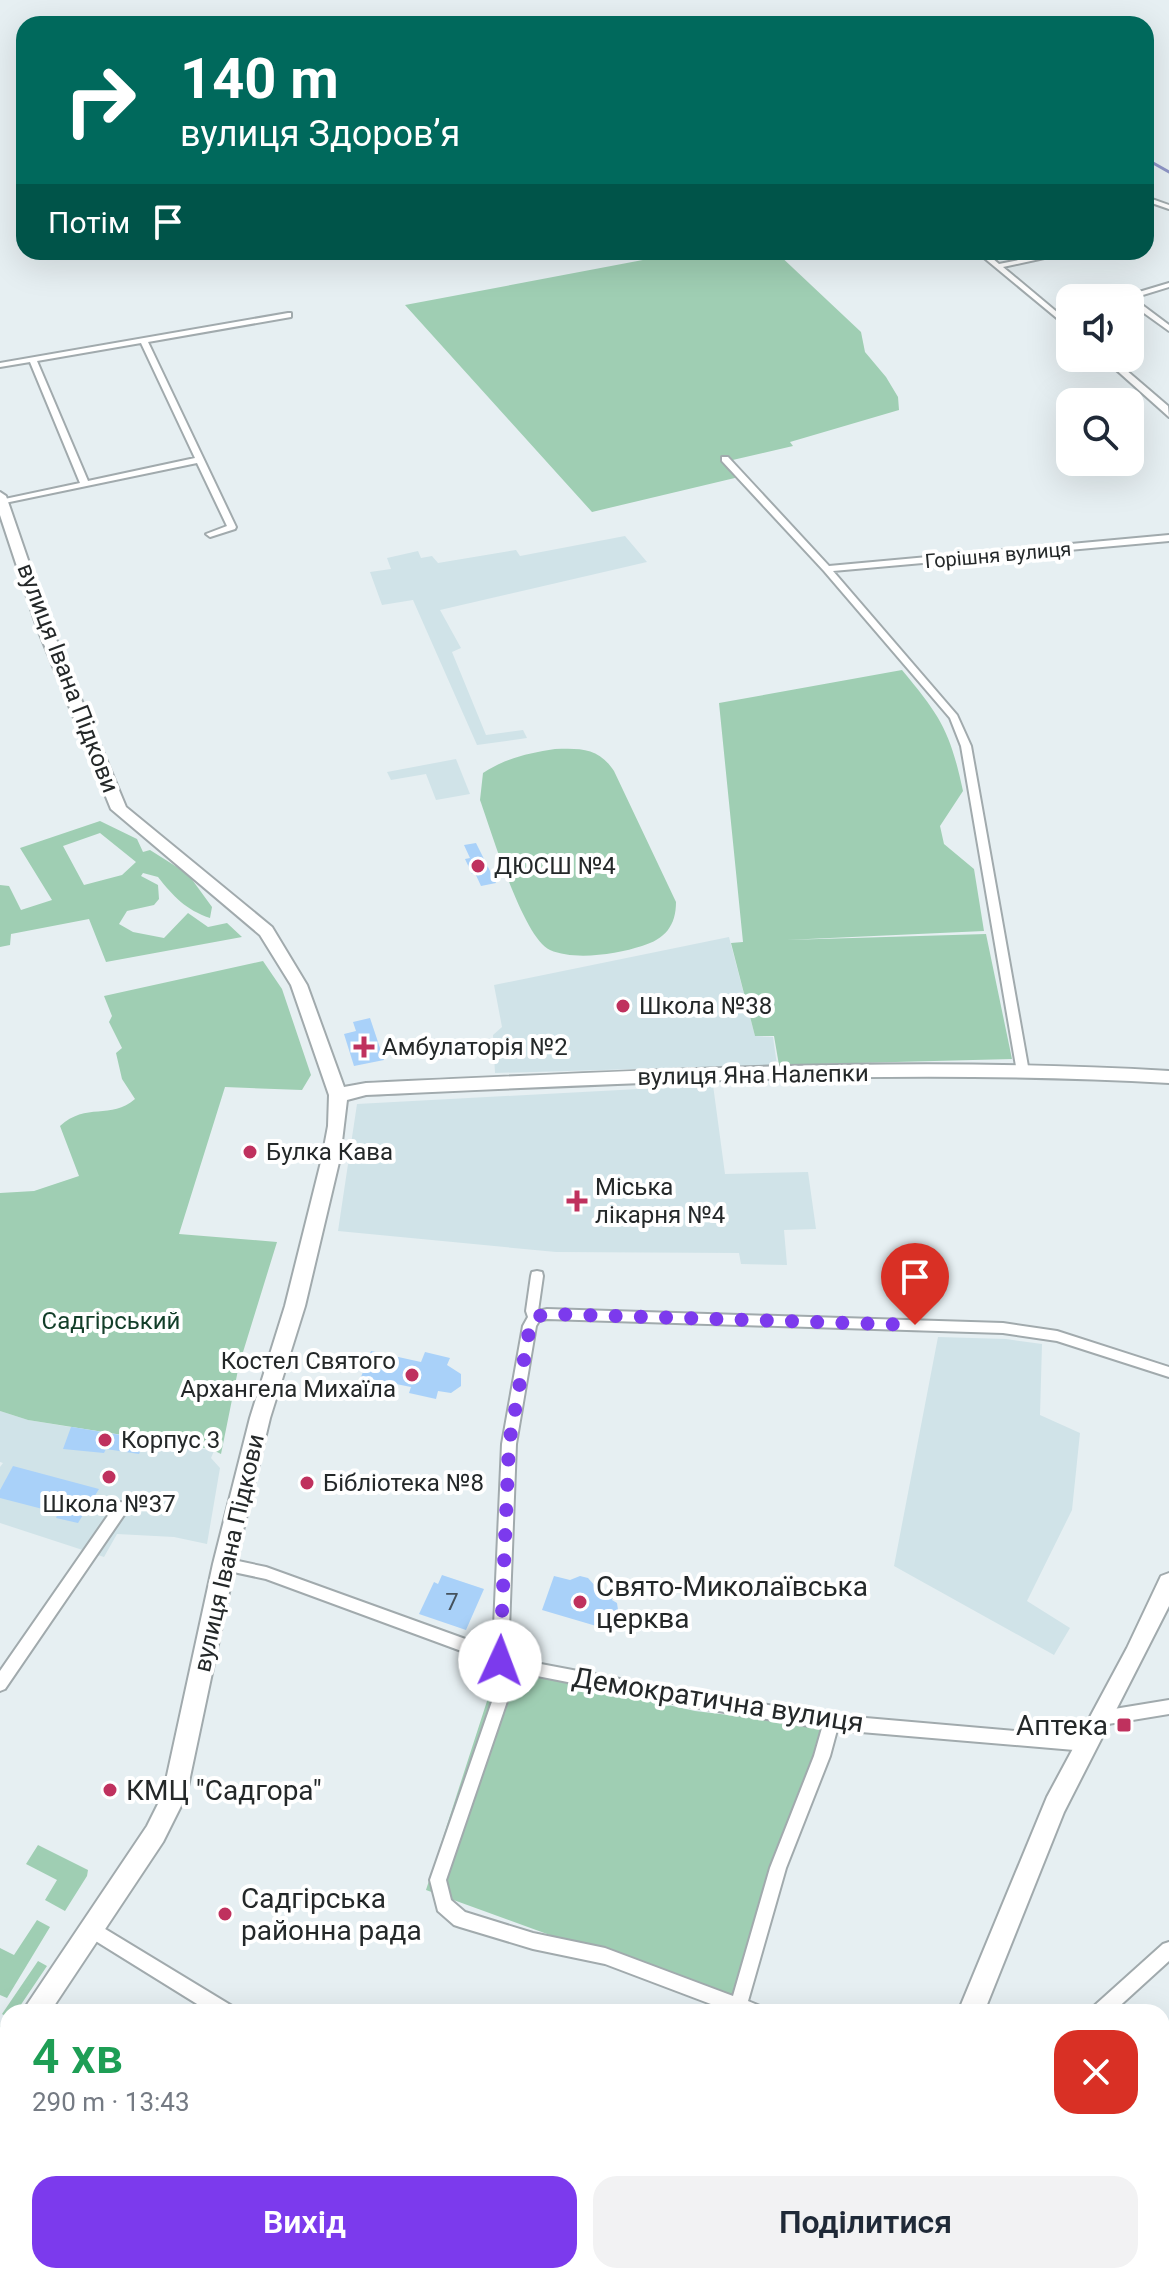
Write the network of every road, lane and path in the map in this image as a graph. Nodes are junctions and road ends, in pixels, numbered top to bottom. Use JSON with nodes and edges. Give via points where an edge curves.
{"nodes":[{"id":1,"x":991,"y":260,"type":"edge"},
{"id":2,"x":1027,"y":260,"type":"edge"},
{"id":3,"x":999,"y":266,"type":"junction"},
{"id":4,"x":1169,"y":285,"type":"edge"},
{"id":5,"x":1144,"y":293,"type":"edge"},
{"id":6,"x":1144,"y":311,"type":"edge"},
{"id":7,"x":288,"y":315,"type":"dead end"},
{"id":8,"x":1056,"y":315,"type":"edge"},
{"id":9,"x":1169,"y":329,"type":"edge"},
{"id":10,"x":143,"y":340,"type":"junction"},
{"id":11,"x":32,"y":359,"type":"junction"},
{"id":12,"x":0,"y":365,"type":"edge"},
{"id":13,"x":1123,"y":372,"type":"edge"},
{"id":14,"x":1169,"y":415,"type":"edge"},
{"id":15,"x":725,"y":459,"type":"dead end"},
{"id":16,"x":198,"y":460,"type":"junction"},
{"id":17,"x":85,"y":484,"type":"junction"},
{"id":18,"x":1,"y":499,"type":"edge"},
{"id":19,"x":210,"y":534,"type":"dead end"},
{"id":20,"x":1169,"y":538,"type":"edge"},
{"id":21,"x":827,"y":569,"type":"junction"},
{"id":22,"x":1023,"y":1072,"type":"junction"},
{"id":23,"x":1169,"y":1077,"type":"edge"},
{"id":24,"x":338,"y":1095,"type":"junction"},
{"id":25,"x":537,"y":1276,"type":"dead end"},
{"id":26,"x":535,"y":1317,"type":"junction"},
{"id":27,"x":1169,"y":1372,"type":"edge"},
{"id":28,"x":121,"y":1508,"type":"dead end"},
{"id":29,"x":224,"y":1564,"type":"junction"},
{"id":30,"x":1169,"y":1583,"type":"edge"},
{"id":31,"x":506,"y":1663,"type":"junction"},
{"id":32,"x":0,"y":1684,"type":"edge"},
{"id":33,"x":1169,"y":1707,"type":"edge"},
{"id":34,"x":1102,"y":1718,"type":"junction"},
{"id":35,"x":831,"y":1722,"type":"junction"},
{"id":36,"x":1086,"y":1744,"type":"junction"},
{"id":37,"x":92,"y":1929,"type":"junction"},
{"id":38,"x":1169,"y":1950,"type":"edge"},
{"id":39,"x":40,"y":2004,"type":"edge"},
{"id":40,"x":213,"y":2004,"type":"edge"},
{"id":41,"x":736,"y":2004,"type":"edge"},
{"id":42,"x":748,"y":2004,"type":"edge"},
{"id":43,"x":974,"y":2004,"type":"edge"},
{"id":44,"x":1109,"y":2004,"type":"edge"}],
"edges":[{"from":1,"to":3,"type":"street"},
{"from":2,"to":3,"type":"street"},
{"from":3,"to":8,"type":"street"},
{"from":4,"to":5,"type":"street"},
{"from":6,"to":9,"type":"street"},
{"from":7,"to":10,"type":"street"},
{"from":10,"to":11,"type":"street"},
{"from":10,"to":16,"type":"street"},
{"from":11,"to":12,"type":"street"},
{"from":11,"to":17,"type":"street"},
{"from":13,"to":14,"type":"street"},
{"from":15,"to":21,"type":"street"},
{"from":16,"to":17,"type":"street"},
{"from":16,"to":19,"type":"street","via":[[232,527]]},
{"from":17,"to":18,"type":"street"},
{"from":18,"to":24,"type":"street","name":"вулиця Івана Підкови","via":[[44,627],[119,809],[266,931],[299,985]]},
{"from":20,"to":21,"type":"street","name":"Горішня вулиця"},
{"from":21,"to":22,"type":"street","via":[[954,717],[966,746]]},
{"from":22,"to":23,"type":"street","name":"вулиця Яна Налепки"},
{"from":22,"to":24,"type":"street","name":"вулиця Яна Налепки","via":[[635,1077],[366,1089]]},
{"from":24,"to":29,"type":"street","name":"вулиця Івана Підкови","via":[[331,1158]]},
{"from":25,"to":26,"type":"street"},
{"from":26,"to":27,"type":"street","via":[[1003,1328],[1057,1336]]},
{"from":26,"to":31,"type":"street","via":[[509,1444]]},
{"from":28,"to":32,"type":"street"},
{"from":29,"to":31,"type":"street","name":"Демократична вулиця","via":[[266,1573]]},
{"from":29,"to":37,"type":"street","name":"вулиця Івана Підкови","via":[[174,1796]]},
{"from":30,"to":34,"type":"street"},
{"from":31,"to":35,"type":"street","name":"Демократична вулиця"},
{"from":31,"to":41,"type":"street","via":[[438,1880],[444,1905],[460,1919],[605,1956]]},
{"from":33,"to":34,"type":"street"},
{"from":34,"to":36,"type":"street"},
{"from":35,"to":36,"type":"street","name":"Демократична вулиця"},
{"from":35,"to":42,"type":"street","via":[[778,1868]]},
{"from":36,"to":43,"type":"street","via":[[1055,1805]]},
{"from":37,"to":39,"type":"street","name":"вулиця Івана Підкови"},
{"from":37,"to":40,"type":"street"},
{"from":38,"to":44,"type":"street"}]}
